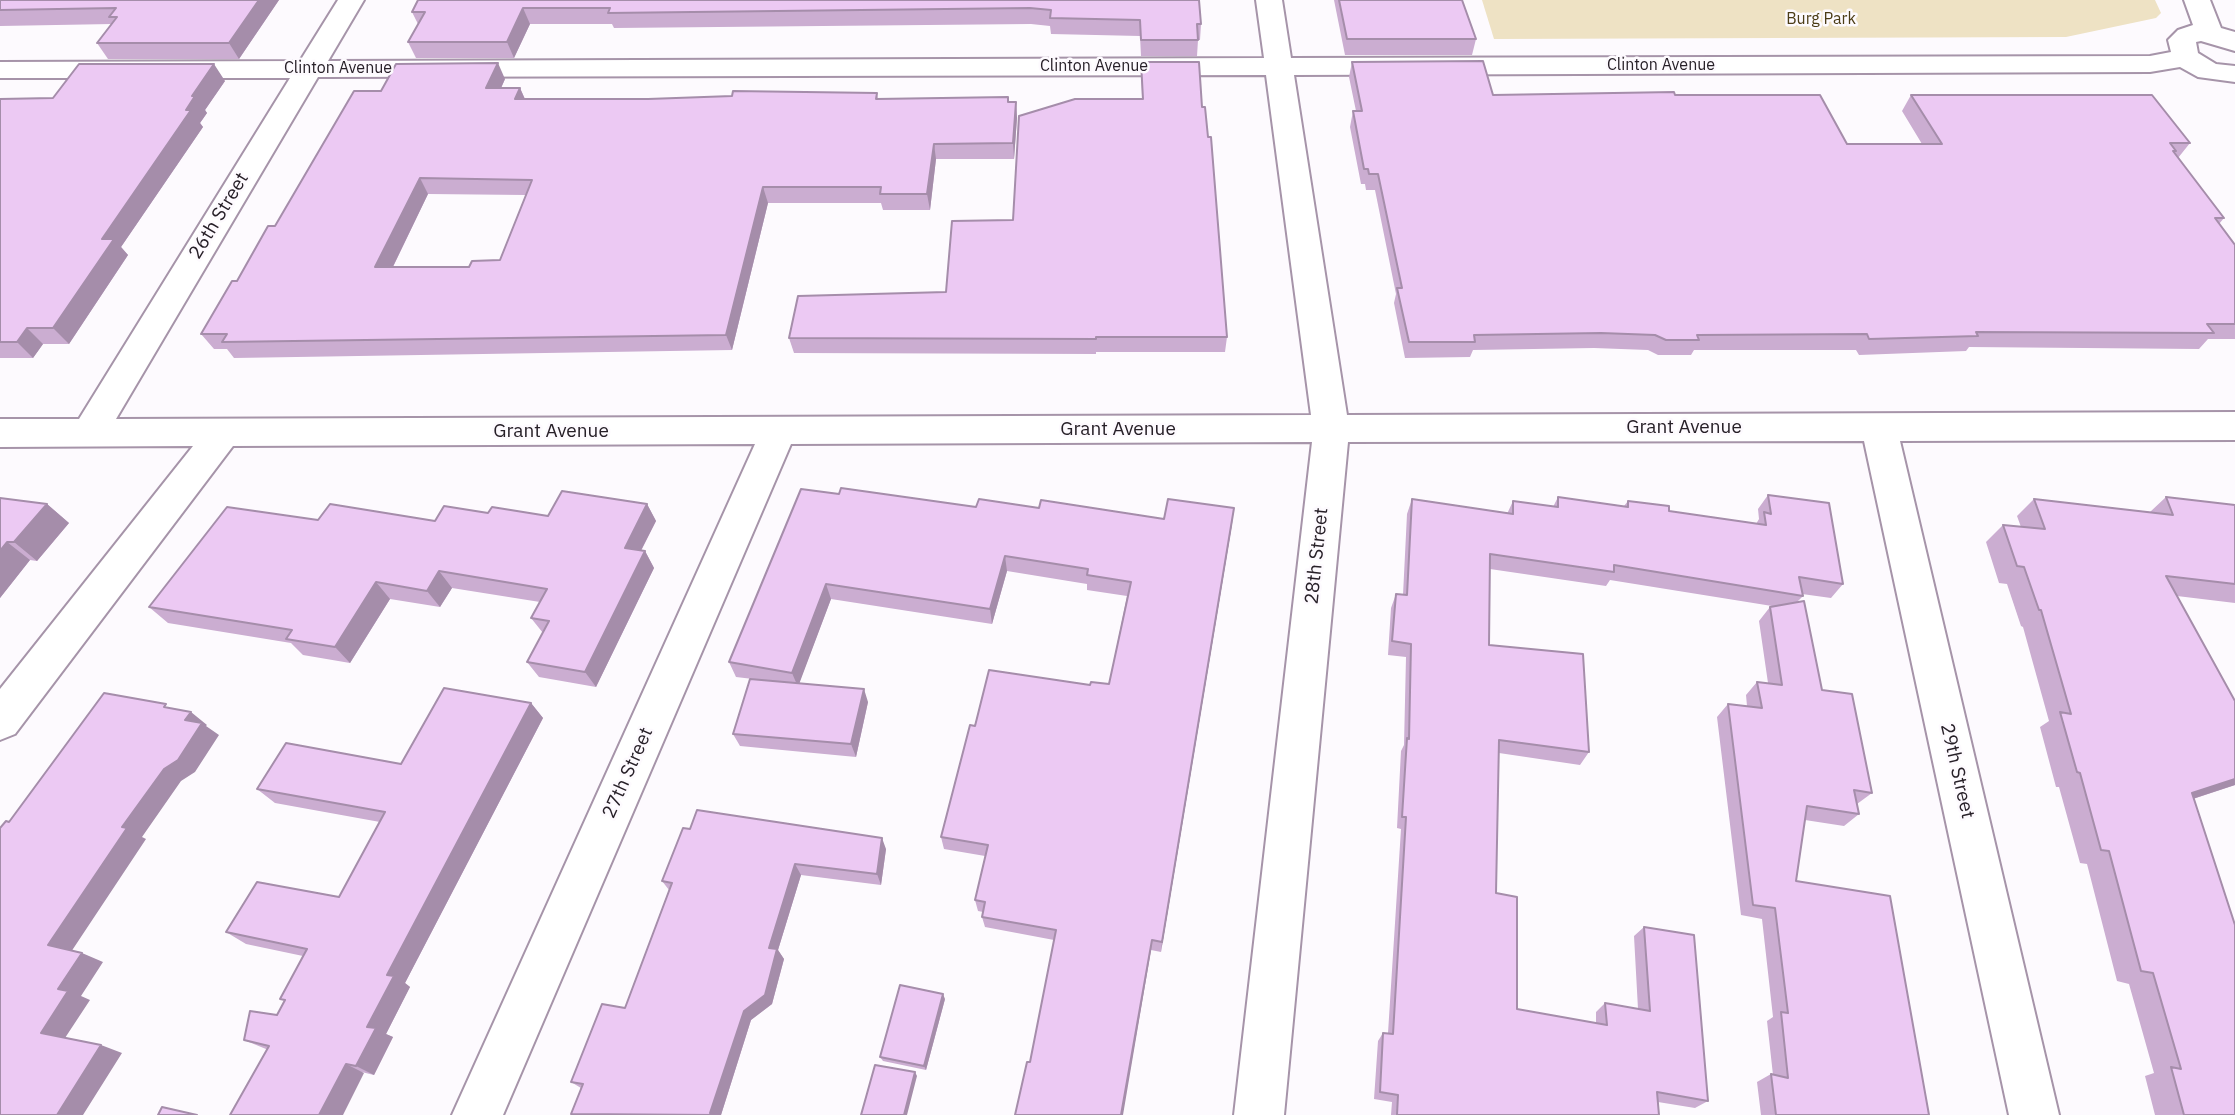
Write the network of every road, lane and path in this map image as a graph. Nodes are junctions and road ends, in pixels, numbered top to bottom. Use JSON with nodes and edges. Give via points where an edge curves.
{"nodes":[{"id":1,"x":351,"y":0,"type":"edge"},
{"id":2,"x":1269,"y":0,"type":"edge"},
{"id":3,"x":2197,"y":0,"type":"edge"},
{"id":4,"x":2209,"y":33,"type":"junction"},
{"id":5,"x":2235,"y":43,"type":"edge"},
{"id":6,"x":2187,"y":58,"type":"junction"},
{"id":7,"x":1277,"y":66,"type":"junction"},
{"id":8,"x":308,"y":68,"type":"junction"},
{"id":9,"x":0,"y":70,"type":"edge"},
{"id":10,"x":2228,"y":74,"type":"edge"},
{"id":11,"x":2235,"y":103,"type":"edge"},
{"id":12,"x":2235,"y":426,"type":"edge"},
{"id":13,"x":1879,"y":428,"type":"junction"},
{"id":14,"x":1331,"y":429,"type":"junction"},
{"id":15,"x":779,"y":431,"type":"junction"},
{"id":16,"x":224,"y":432,"type":"junction"},
{"id":17,"x":0,"y":433,"type":"edge"},
{"id":18,"x":89,"y":433,"type":"junction"},
{"id":19,"x":0,"y":721,"type":"edge"},
{"id":20,"x":477,"y":1115,"type":"edge"},
{"id":21,"x":1259,"y":1115,"type":"edge"},
{"id":22,"x":2034,"y":1115,"type":"edge"}],
"edges":[{"from":1,"to":8,"type":"street","name":"26th Street"},
{"from":2,"to":7,"type":"street","name":"28th Street"},
{"from":3,"to":4,"type":"street"},
{"from":4,"to":5,"type":"street"},
{"from":4,"to":6,"type":"street","via":[[2190,33],[2183,38]]},
{"from":6,"to":7,"type":"street","name":"Clinton Avenue","via":[[2150,64]]},
{"from":6,"to":10,"type":"street","via":[[2206,70]]},
{"from":7,"to":8,"type":"street","name":"Clinton Avenue"},
{"from":7,"to":14,"type":"street","name":"28th Street"},
{"from":8,"to":9,"type":"street","name":"Clinton Avenue"},
{"from":8,"to":18,"type":"street","name":"26th Street"},
{"from":10,"to":11,"type":"street"},
{"from":12,"to":13,"type":"street","name":"Grant Avenue"},
{"from":13,"to":14,"type":"street","name":"Grant Avenue"},
{"from":13,"to":22,"type":"street","name":"29th Street"},
{"from":14,"to":15,"type":"street","name":"Grant Avenue"},
{"from":14,"to":21,"type":"street","name":"28th Street"},
{"from":15,"to":16,"type":"street","name":"Grant Avenue"},
{"from":15,"to":20,"type":"street","name":"27th Street"},
{"from":16,"to":18,"type":"street","name":"Grant Avenue"},
{"from":16,"to":19,"type":"street"},
{"from":17,"to":18,"type":"street","name":"Grant Avenue"}]}
